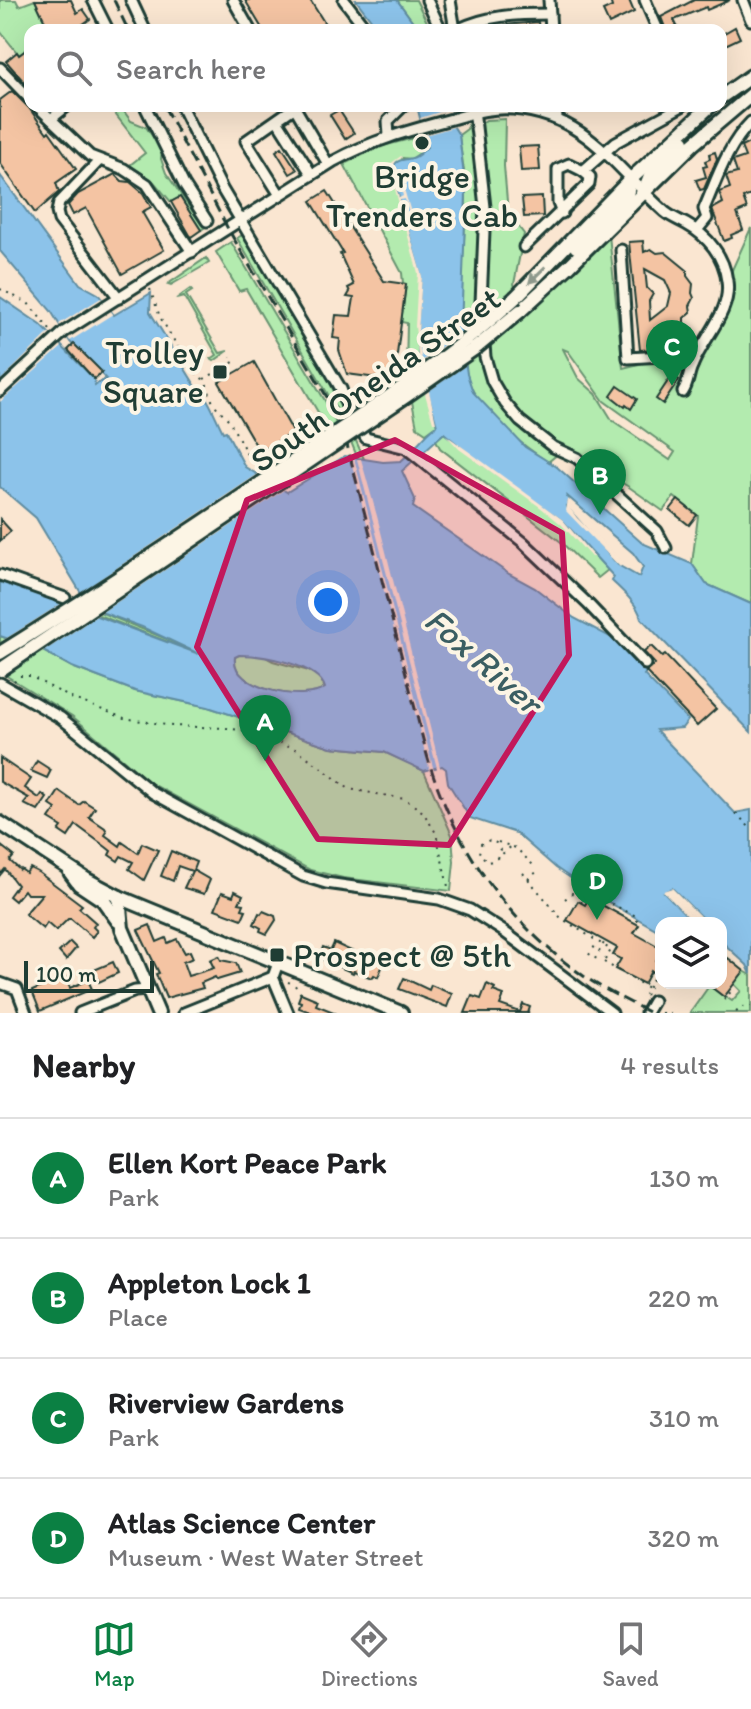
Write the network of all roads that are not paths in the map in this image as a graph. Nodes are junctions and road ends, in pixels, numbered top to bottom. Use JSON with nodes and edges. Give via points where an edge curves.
{"nodes":[{"id":1,"x":93,"y":0,"type":"edge"},
{"id":2,"x":131,"y":0,"type":"edge"},
{"id":3,"x":233,"y":0,"type":"edge"},
{"id":4,"x":344,"y":0,"type":"edge"},
{"id":5,"x":427,"y":0,"type":"edge"},
{"id":6,"x":450,"y":0,"type":"edge"},
{"id":7,"x":549,"y":0,"type":"edge"},
{"id":8,"x":645,"y":0,"type":"edge"},
{"id":9,"x":746,"y":2,"type":"edge"},
{"id":10,"x":550,"y":14,"type":"junction"},
{"id":11,"x":751,"y":20,"type":"edge"},
{"id":12,"x":105,"y":24,"type":"edge"},
{"id":13,"x":142,"y":24,"type":"edge"},
{"id":14,"x":247,"y":24,"type":"edge"},
{"id":15,"x":362,"y":24,"type":"edge"},
{"id":16,"x":438,"y":24,"type":"edge"},
{"id":17,"x":455,"y":24,"type":"edge"},
{"id":18,"x":469,"y":24,"type":"edge"},
{"id":19,"x":551,"y":24,"type":"edge"},
{"id":20,"x":655,"y":24,"type":"edge"},
{"id":21,"x":2,"y":75,"type":"edge"},
{"id":22,"x":751,"y":76,"type":"edge"},
{"id":23,"x":727,"y":93,"type":"edge"},
{"id":24,"x":24,"y":94,"type":"edge"},
{"id":25,"x":751,"y":95,"type":"edge"},
{"id":26,"x":43,"y":112,"type":"edge"},
{"id":27,"x":60,"y":112,"type":"edge"},
{"id":28,"x":148,"y":112,"type":"edge"},
{"id":29,"x":184,"y":112,"type":"edge"},
{"id":30,"x":288,"y":112,"type":"edge"},
{"id":31,"x":298,"y":112,"type":"edge"},
{"id":32,"x":397,"y":112,"type":"edge"},
{"id":33,"x":467,"y":112,"type":"edge"},
{"id":34,"x":474,"y":112,"type":"edge"},
{"id":35,"x":526,"y":112,"type":"edge"},
{"id":36,"x":556,"y":112,"type":"edge"},
{"id":37,"x":672,"y":112,"type":"edge"},
{"id":38,"x":704,"y":112,"type":"edge"},
{"id":39,"x":705,"y":112,"type":"edge"},
{"id":40,"x":51,"y":119,"type":"junction"},
{"id":41,"x":557,"y":119,"type":"junction"},
{"id":42,"x":277,"y":120,"type":"junction"},
{"id":43,"x":751,"y":122,"type":"edge"},
{"id":44,"x":389,"y":136,"type":"junction"},
{"id":45,"x":605,"y":150,"type":"junction"},
{"id":46,"x":99,"y":161,"type":"junction"},
{"id":47,"x":328,"y":164,"type":"junction"},
{"id":48,"x":583,"y":171,"type":"junction"},
{"id":49,"x":312,"y":175,"type":"junction"},
{"id":50,"x":631,"y":179,"type":"junction"},
{"id":51,"x":644,"y":193,"type":"junction"},
{"id":52,"x":280,"y":195,"type":"junction"},
{"id":53,"x":562,"y":213,"type":"junction"},
{"id":54,"x":241,"y":220,"type":"junction"},
{"id":55,"x":207,"y":221,"type":"dead end"},
{"id":56,"x":697,"y":230,"type":"junction"},
{"id":57,"x":524,"y":247,"type":"dead end"},
{"id":58,"x":621,"y":250,"type":"dead end"},
{"id":59,"x":192,"y":252,"type":"junction"},
{"id":60,"x":561,"y":274,"type":"junction"},
{"id":61,"x":119,"y":298,"type":"junction"},
{"id":62,"x":692,"y":366,"type":"junction"},
{"id":63,"x":0,"y":391,"type":"edge"},
{"id":64,"x":683,"y":392,"type":"dead end"},
{"id":65,"x":666,"y":548,"type":"dead end"},
{"id":66,"x":0,"y":575,"type":"edge"},
{"id":67,"x":65,"y":598,"type":"dead end"},
{"id":68,"x":0,"y":653,"type":"edge"},
{"id":69,"x":645,"y":664,"type":"dead end"},
{"id":70,"x":0,"y":670,"type":"edge"},
{"id":71,"x":0,"y":683,"type":"edge"},
{"id":72,"x":0,"y":823,"type":"edge"},
{"id":73,"x":66,"y":866,"type":"junction"},
{"id":74,"x":119,"y":897,"type":"junction"},
{"id":75,"x":122,"y":928,"type":"junction"},
{"id":76,"x":278,"y":963,"type":"junction"},
{"id":77,"x":273,"y":977,"type":"junction"},
{"id":78,"x":0,"y":983,"type":"edge"},
{"id":79,"x":148,"y":990,"type":"junction"},
{"id":80,"x":649,"y":998,"type":"road end"},
{"id":81,"x":26,"y":1013,"type":"edge"},
{"id":82,"x":80,"y":1013,"type":"edge"},
{"id":83,"x":158,"y":1013,"type":"edge"},
{"id":84,"x":184,"y":1013,"type":"edge"},
{"id":85,"x":288,"y":1013,"type":"edge"},
{"id":86,"x":401,"y":1013,"type":"edge"},
{"id":87,"x":612,"y":1013,"type":"edge"},
{"id":88,"x":646,"y":1013,"type":"edge"}],
"edges":[{"from":1,"to":12,"type":"street"},
{"from":2,"to":13,"type":"street"},
{"from":3,"to":14,"type":"street"},
{"from":4,"to":15,"type":"street"},
{"from":5,"to":16,"type":"street"},
{"from":6,"to":17,"type":"street"},
{"from":7,"to":10,"type":"street"},
{"from":8,"to":20,"type":"street"},
{"from":9,"to":11,"type":"street"},
{"from":10,"to":18,"type":"street","via":[[499,16]]},
{"from":10,"to":19,"type":"street"},
{"from":21,"to":24,"type":"street"},
{"from":22,"to":23,"type":"main road"},
{"from":25,"to":51,"type":"main road","name":"South Oneida Street"},
{"from":26,"to":40,"type":"street"},
{"from":27,"to":40,"type":"street"},
{"from":28,"to":55,"type":"street"},
{"from":29,"to":54,"type":"street"},
{"from":30,"to":42,"type":"street"},
{"from":31,"to":47,"type":"street"},
{"from":32,"to":44,"type":"street","via":[[388,121]]},
{"from":33,"to":44,"type":"street"},
{"from":34,"to":65,"type":"street","via":[[485,218],[481,303],[492,381],[520,421],[577,458],[657,531]]},
{"from":35,"to":41,"type":"street"},
{"from":36,"to":41,"type":"street"},
{"from":37,"to":45,"type":"street"},
{"from":38,"to":50,"type":"main road","name":"South Oneida Street"},
{"from":39,"to":51,"type":"main road","via":[[651,174]]},
{"from":40,"to":46,"type":"street"},
{"from":41,"to":45,"type":"street"},
{"from":42,"to":49,"type":"street"},
{"from":42,"to":52,"type":"street","via":[[246,141]]},
{"from":43,"to":56,"type":"street","via":[[728,152],[704,209],[707,218]]},
{"from":44,"to":47,"type":"street"},
{"from":45,"to":48,"type":"street"},
{"from":45,"to":50,"type":"street"},
{"from":46,"to":59,"type":"street","via":[[147,184]]},
{"from":46,"to":61,"type":"street","via":[[59,203],[57,212]]},
{"from":47,"to":49,"type":"street"},
{"from":48,"to":53,"type":"street","via":[[591,181]]},
{"from":48,"to":53,"type":"street","via":[[569,164],[558,169]]},
{"from":49,"to":52,"type":"street"},
{"from":50,"to":51,"type":"street"},
{"from":50,"to":60,"type":"main road","via":[[627,195],[570,254]]},
{"from":50,"to":68,"type":"main road","name":"South Oneida Street","one_way":true,"bridge":true,"via":[[472,336],[389,398]]},
{"from":51,"to":56,"type":"street"},
{"from":51,"to":60,"type":"main road","name":"South Oneida Street"},
{"from":52,"to":54,"type":"street"},
{"from":53,"to":57,"type":"street"},
{"from":54,"to":59,"type":"street"},
{"from":54,"to":69,"type":"street","via":[[366,438],[414,455],[523,542]]},
{"from":56,"to":62,"type":"street","via":[[719,256],[728,294]]},
{"from":58,"to":62,"type":"street","via":[[628,358],[662,356]]},
{"from":59,"to":61,"type":"street"},
{"from":60,"to":70,"type":"main road","name":"South Oneida Street","bridge":true,"via":[[478,346]]},
{"from":61,"to":63,"type":"street","via":[[53,336]]},
{"from":62,"to":64,"type":"street"},
{"from":66,"to":67,"type":"street"},
{"from":71,"to":87,"type":"street","via":[[61,718],[153,793],[303,876],[448,900],[481,915]]},
{"from":72,"to":73,"type":"main road"},
{"from":73,"to":74,"type":"main road"},
{"from":73,"to":75,"type":"main road","via":[[79,884],[108,906]]},
{"from":74,"to":75,"type":"main road"},
{"from":74,"to":76,"type":"main road"},
{"from":75,"to":79,"type":"main road"},
{"from":76,"to":77,"type":"street"},
{"from":76,"to":86,"type":"main road"},
{"from":77,"to":84,"type":"street"},
{"from":77,"to":85,"type":"street"},
{"from":78,"to":81,"type":"street","via":[[17,989]]},
{"from":79,"to":82,"type":"street"},
{"from":79,"to":83,"type":"main road"},
{"from":80,"to":88,"type":"street"}]}
